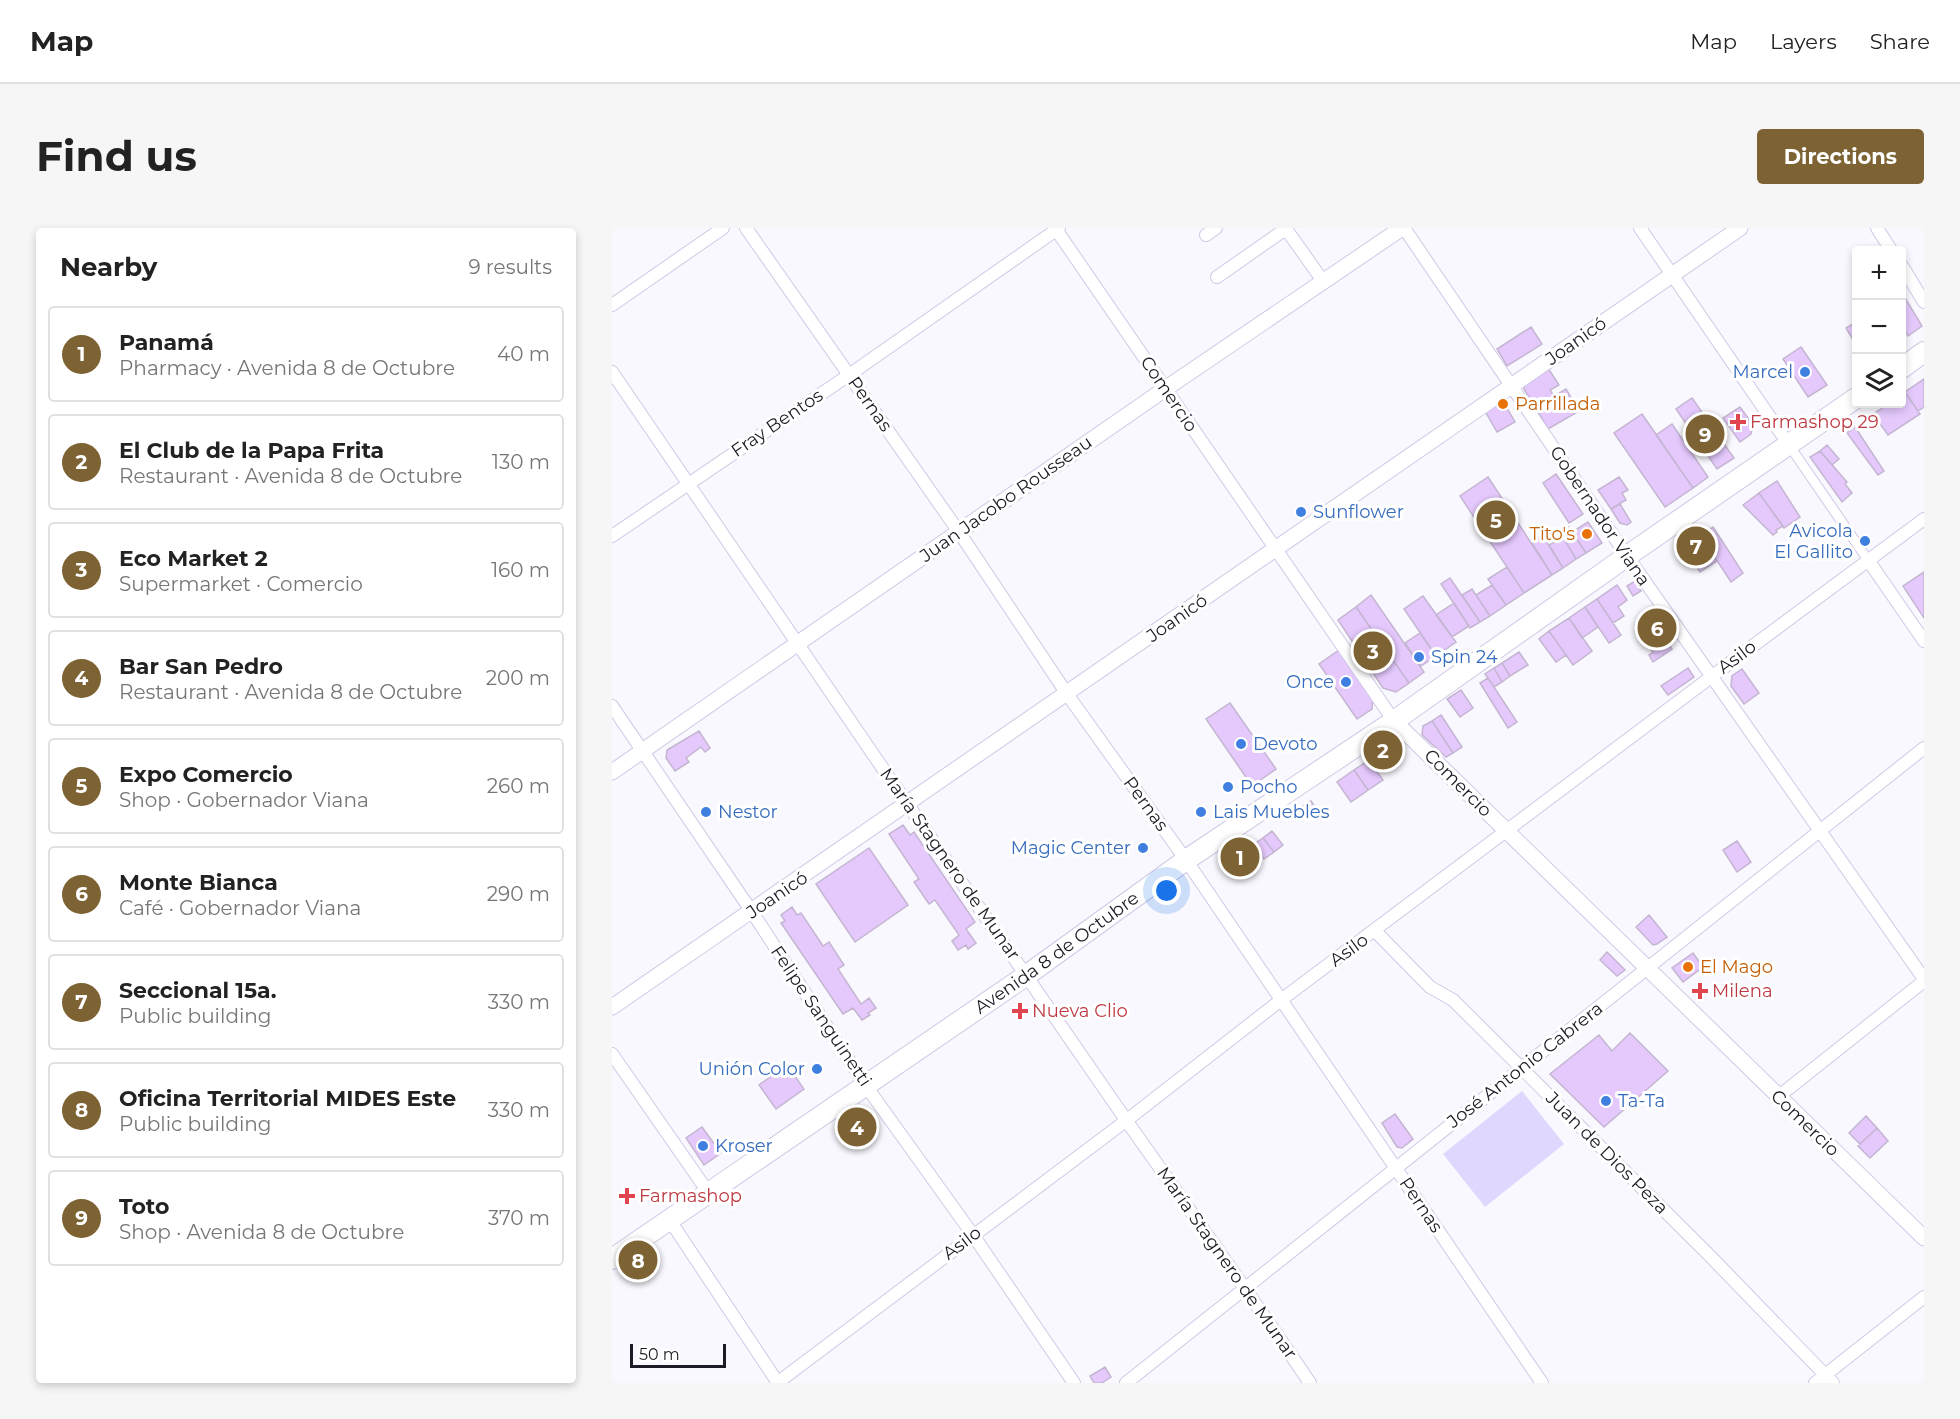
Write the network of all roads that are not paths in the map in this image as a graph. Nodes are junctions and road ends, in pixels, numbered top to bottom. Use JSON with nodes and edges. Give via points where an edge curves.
{"nodes":[{"id":1,"x":723,"y":228,"type":"edge"},
{"id":2,"x":746,"y":228,"type":"edge"},
{"id":3,"x":1287,"y":228,"type":"edge"},
{"id":4,"x":1403,"y":228,"type":"edge"},
{"id":5,"x":1640,"y":228,"type":"edge"},
{"id":6,"x":1740,"y":228,"type":"edge"},
{"id":7,"x":1877,"y":228,"type":"edge"},
{"id":8,"x":1057,"y":229,"type":"edge"},
{"id":9,"x":1888,"y":246,"type":"edge"},
{"id":10,"x":1906,"y":273,"type":"edge"},
{"id":11,"x":1671,"y":275,"type":"junction"},
{"id":12,"x":1217,"y":277,"type":"dead end"},
{"id":13,"x":1323,"y":281,"type":"junction"},
{"id":14,"x":1924,"y":302,"type":"edge"},
{"id":15,"x":612,"y":305,"type":"edge"},
{"id":16,"x":1924,"y":352,"type":"edge"},
{"id":17,"x":1906,"y":365,"type":"edge"},
{"id":18,"x":612,"y":372,"type":"edge"},
{"id":19,"x":849,"y":375,"type":"junction"},
{"id":20,"x":1510,"y":385,"type":"junction"},
{"id":21,"x":1165,"y":389,"type":"junction"},
{"id":22,"x":1852,"y":401,"type":"edge"},
{"id":23,"x":1788,"y":445,"type":"junction"},
{"id":24,"x":687,"y":483,"type":"junction"},
{"id":25,"x":1924,"y":519,"type":"edge"},
{"id":26,"x":959,"y":532,"type":"junction"},
{"id":27,"x":612,"y":536,"type":"edge"},
{"id":28,"x":1276,"y":549,"type":"junction"},
{"id":29,"x":1627,"y":556,"type":"junction"},
{"id":30,"x":1868,"y":560,"type":"junction"},
{"id":31,"x":1924,"y":640,"type":"edge"},
{"id":32,"x":798,"y":643,"type":"junction"},
{"id":33,"x":1711,"y":676,"type":"junction"},
{"id":34,"x":1067,"y":694,"type":"junction"},
{"id":35,"x":612,"y":706,"type":"edge"},
{"id":36,"x":1394,"y":721,"type":"junction"},
{"id":37,"x":1924,"y":748,"type":"edge"},
{"id":38,"x":643,"y":751,"type":"junction"},
{"id":39,"x":612,"y":772,"type":"edge"},
{"id":40,"x":908,"y":804,"type":"junction"},
{"id":41,"x":1507,"y":832,"type":"junction"},
{"id":42,"x":1819,"y":832,"type":"junction"},
{"id":43,"x":1186,"y":860,"type":"junction"},
{"id":44,"x":752,"y":912,"type":"junction"},
{"id":45,"x":1375,"y":931,"type":"junction"},
{"id":46,"x":1647,"y":969,"type":"junction"},
{"id":47,"x":1027,"y":975,"type":"junction"},
{"id":48,"x":1924,"y":980,"type":"edge"},
{"id":49,"x":1281,"y":1000,"type":"junction"},
{"id":50,"x":612,"y":1007,"type":"edge"},
{"id":51,"x":612,"y":1054,"type":"edge"},
{"id":52,"x":1521,"y":1068,"type":"junction"},
{"id":53,"x":866,"y":1086,"type":"junction"},
{"id":54,"x":1778,"y":1097,"type":"junction"},
{"id":55,"x":1127,"y":1120,"type":"junction"},
{"id":56,"x":1395,"y":1167,"type":"junction"},
{"id":57,"x":708,"y":1192,"type":"junction"},
{"id":58,"x":669,"y":1219,"type":"junction"},
{"id":59,"x":973,"y":1235,"type":"junction"},
{"id":60,"x":1924,"y":1238,"type":"edge"},
{"id":61,"x":612,"y":1259,"type":"edge"},
{"id":62,"x":1246,"y":1288,"type":"junction"},
{"id":63,"x":1924,"y":1297,"type":"edge"},
{"id":64,"x":1825,"y":1380,"type":"edge"},
{"id":65,"x":778,"y":1383,"type":"edge"},
{"id":66,"x":1074,"y":1383,"type":"edge"},
{"id":67,"x":1126,"y":1383,"type":"edge"},
{"id":68,"x":1310,"y":1383,"type":"edge"},
{"id":69,"x":1542,"y":1383,"type":"edge"}],
"edges":[{"from":1,"to":15,"type":"street"},
{"from":2,"to":19,"type":"street","name":"Pernas"},
{"from":3,"to":12,"type":"street"},
{"from":3,"to":13,"type":"street"},
{"from":4,"to":13,"type":"street","name":"Juan Jacobo Rousseau"},
{"from":4,"to":20,"type":"street","name":"Gobernador Viana"},
{"from":5,"to":11,"type":"street"},
{"from":6,"to":11,"type":"street","name":"Joanicó"},
{"from":7,"to":9,"type":"street"},
{"from":8,"to":19,"type":"street","name":"Fray Bentos"},
{"from":8,"to":21,"type":"street","name":"Comercio"},
{"from":10,"to":14,"type":"street"},
{"from":11,"to":20,"type":"street","name":"Joanicó"},
{"from":11,"to":23,"type":"street"},
{"from":13,"to":21,"type":"street","name":"Juan Jacobo Rousseau"},
{"from":16,"to":17,"type":"main road"},
{"from":18,"to":24,"type":"street","name":"María Stagnero de Munar"},
{"from":19,"to":24,"type":"street","name":"Fray Bentos"},
{"from":19,"to":26,"type":"street","name":"Pernas"},
{"from":20,"to":28,"type":"street","name":"Joanicó"},
{"from":20,"to":29,"type":"street","name":"Gobernador Viana"},
{"from":21,"to":26,"type":"street","name":"Juan Jacobo Rousseau"},
{"from":21,"to":28,"type":"street","name":"Comercio"},
{"from":22,"to":23,"type":"main road","name":"Avenida 8 de Octubre"},
{"from":23,"to":29,"type":"main road","name":"Avenida 8 de Octubre"},
{"from":23,"to":30,"type":"street"},
{"from":24,"to":27,"type":"street","name":"Fray Bentos"},
{"from":24,"to":32,"type":"street","name":"María Stagnero de Munar"},
{"from":25,"to":30,"type":"street","name":"Asilo"},
{"from":26,"to":32,"type":"street","name":"Juan Jacobo Rousseau"},
{"from":26,"to":34,"type":"street","name":"Pernas"},
{"from":28,"to":34,"type":"street","name":"Joanicó"},
{"from":28,"to":36,"type":"street","name":"Comercio"},
{"from":29,"to":33,"type":"street","name":"Gobernador Viana"},
{"from":29,"to":36,"type":"main road","name":"Avenida 8 de Octubre"},
{"from":30,"to":31,"type":"street"},
{"from":30,"to":33,"type":"street","name":"Asilo"},
{"from":32,"to":38,"type":"street","name":"Juan Jacobo Rousseau"},
{"from":32,"to":40,"type":"street","name":"María Stagnero de Munar"},
{"from":33,"to":41,"type":"street","name":"Asilo"},
{"from":33,"to":42,"type":"street","name":"Gobernador Viana"},
{"from":34,"to":40,"type":"street","name":"Joanicó"},
{"from":34,"to":43,"type":"street","name":"Pernas"},
{"from":35,"to":38,"type":"street","name":"Felipe Sanguinetti"},
{"from":36,"to":41,"type":"street","name":"Comercio"},
{"from":36,"to":43,"type":"main road","name":"Avenida 8 de Octubre"},
{"from":37,"to":42,"type":"street","name":"José Antonio Cabrera"},
{"from":38,"to":39,"type":"street","name":"Juan Jacobo Rousseau"},
{"from":38,"to":44,"type":"street","name":"Felipe Sanguinetti"},
{"from":40,"to":44,"type":"street","name":"Joanicó"},
{"from":40,"to":47,"type":"street","name":"María Stagnero de Munar"},
{"from":41,"to":45,"type":"street","name":"Asilo"},
{"from":41,"to":46,"type":"street","name":"Comercio"},
{"from":42,"to":46,"type":"street","name":"José Antonio Cabrera"},
{"from":42,"to":48,"type":"street","name":"Gobernador Viana"},
{"from":43,"to":47,"type":"main road","name":"Avenida 8 de Octubre"},
{"from":43,"to":49,"type":"street","name":"Pernas"},
{"from":44,"to":50,"type":"street","name":"Joanicó"},
{"from":44,"to":53,"type":"street","name":"Felipe Sanguinetti"},
{"from":45,"to":49,"type":"street","name":"Asilo"},
{"from":45,"to":52,"type":"street","name":"Juan de Dios Peza","via":[[1430,987],[1453,1000]]},
{"from":46,"to":52,"type":"street","name":"José Antonio Cabrera"},
{"from":46,"to":54,"type":"street","name":"Comercio"},
{"from":47,"to":53,"type":"main road","name":"Avenida 8 de Octubre"},
{"from":47,"to":55,"type":"street","name":"María Stagnero de Munar"},
{"from":48,"to":54,"type":"street"},
{"from":49,"to":55,"type":"street","name":"Asilo"},
{"from":49,"to":56,"type":"street","name":"Pernas"},
{"from":51,"to":57,"type":"street"},
{"from":52,"to":56,"type":"street","name":"José Antonio Cabrera"},
{"from":52,"to":64,"type":"street","name":"Juan de Dios Peza","via":[[1710,1256]]},
{"from":53,"to":57,"type":"main road","name":"Avenida 8 de Octubre"},
{"from":53,"to":59,"type":"street","name":"Felipe Sanguinetti"},
{"from":54,"to":60,"type":"street","name":"Comercio"},
{"from":55,"to":59,"type":"street","name":"Asilo"},
{"from":55,"to":62,"type":"street","name":"María Stagnero de Munar"},
{"from":56,"to":62,"type":"street","name":"José Antonio Cabrera"},
{"from":56,"to":69,"type":"street","name":"Pernas"},
{"from":57,"to":58,"type":"main road","name":"Avenida 8 de Octubre"},
{"from":58,"to":61,"type":"main road","name":"Avenida 8 de Octubre"},
{"from":58,"to":65,"type":"street"},
{"from":59,"to":65,"type":"street","name":"Asilo"},
{"from":59,"to":66,"type":"street","name":"Felipe Sanguinetti"},
{"from":62,"to":67,"type":"street","name":"José Antonio Cabrera"},
{"from":62,"to":68,"type":"street","name":"María Stagnero de Munar"},
{"from":63,"to":64,"type":"street"}]}
